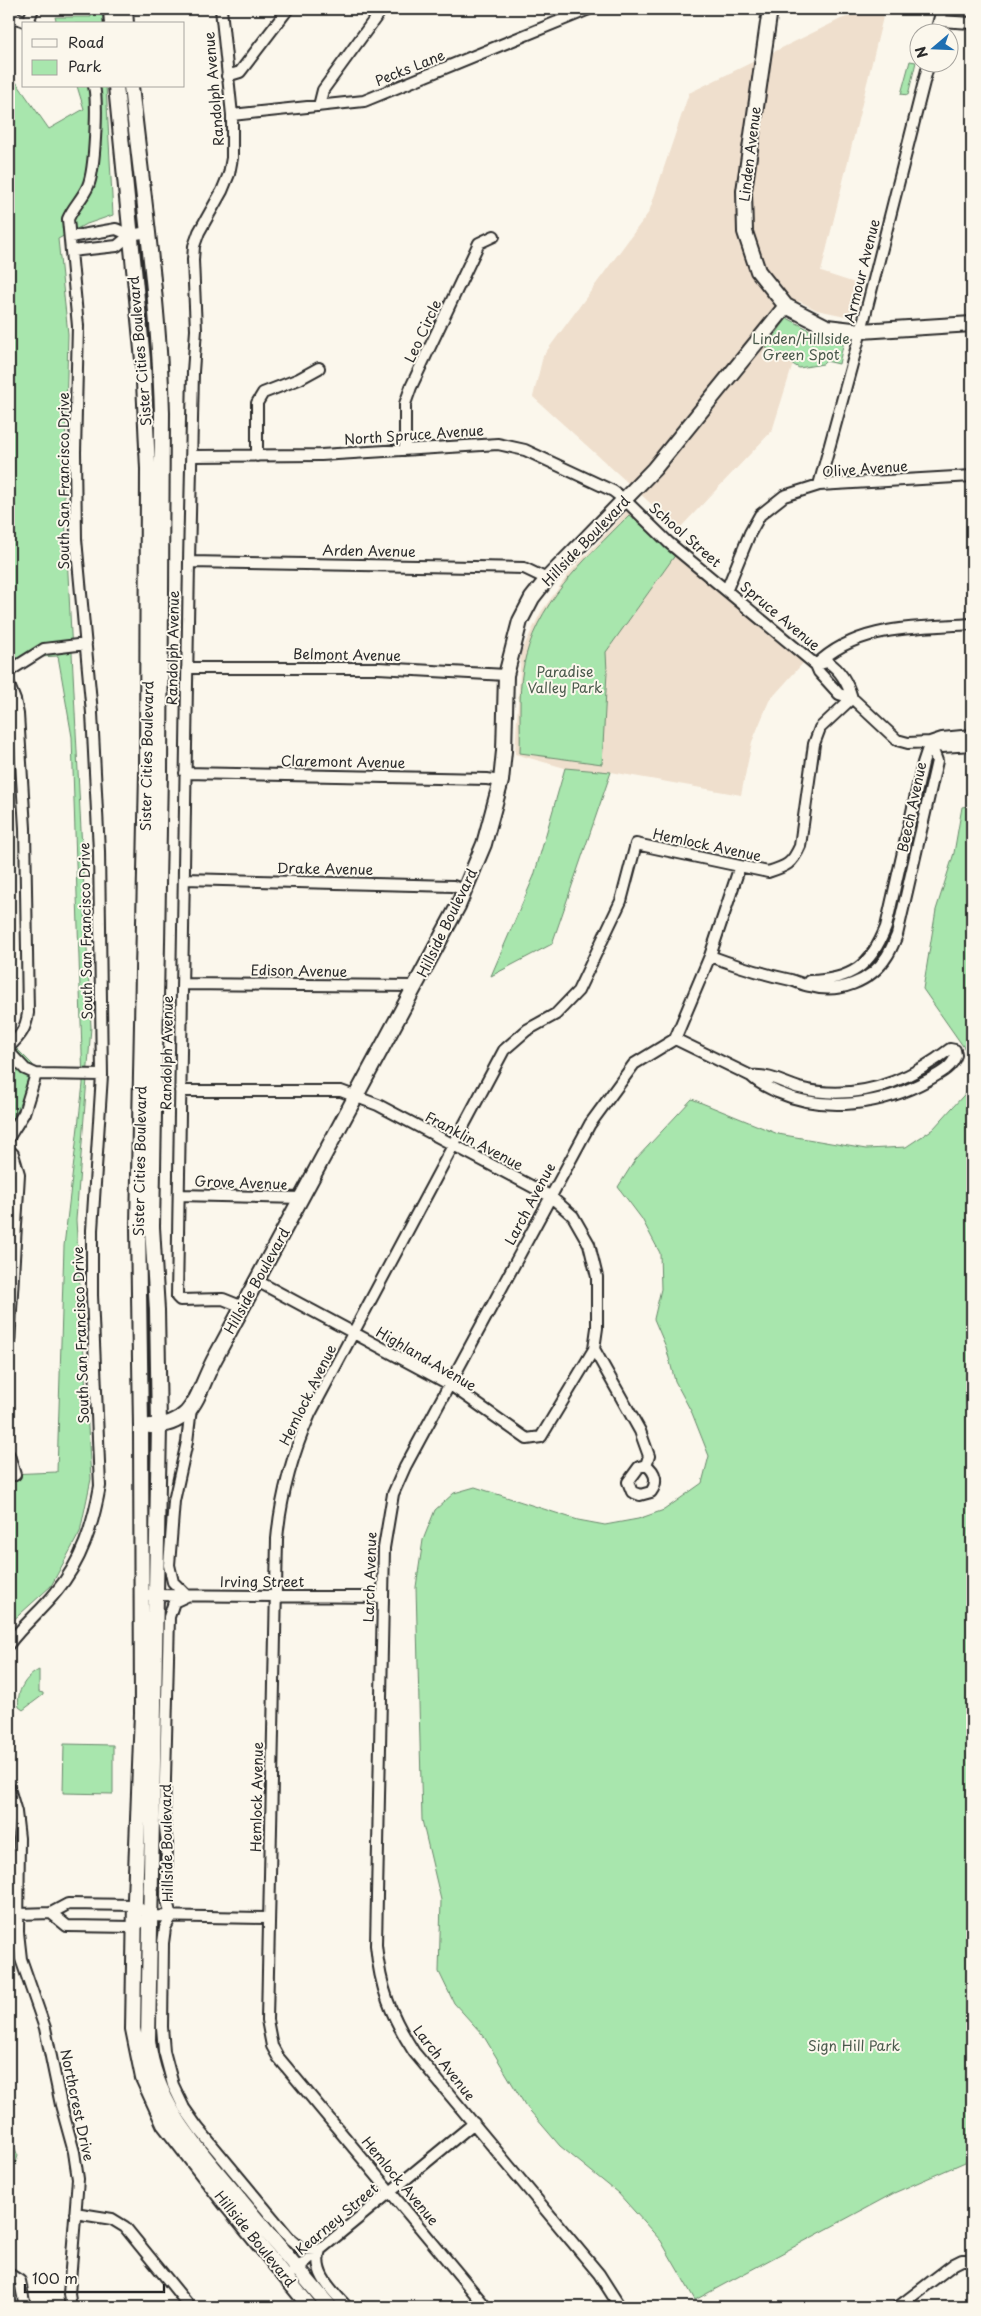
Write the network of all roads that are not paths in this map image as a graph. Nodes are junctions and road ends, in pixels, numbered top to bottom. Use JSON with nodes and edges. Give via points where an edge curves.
{"nodes":[{"id":1,"x":33,"y":9,"type":"edge"},
{"id":2,"x":112,"y":9,"type":"edge"},
{"id":3,"x":125,"y":9,"type":"edge"},
{"id":4,"x":221,"y":9,"type":"edge"},
{"id":5,"x":288,"y":9,"type":"edge"},
{"id":6,"x":382,"y":9,"type":"edge"},
{"id":7,"x":589,"y":9,"type":"edge"},
{"id":8,"x":770,"y":9,"type":"edge"},
{"id":9,"x":942,"y":9,"type":"edge"},
{"id":10,"x":9,"y":15,"type":"edge"},
{"id":11,"x":939,"y":21,"type":"joint"},
{"id":12,"x":27,"y":22,"type":"edge"},
{"id":13,"x":30,"y":22,"type":"edge"},
{"id":14,"x":112,"y":22,"type":"edge"},
{"id":15,"x":126,"y":22,"type":"edge"},
{"id":16,"x":972,"y":23,"type":"edge"},
{"id":17,"x":927,"y":72,"type":"edge"},
{"id":18,"x":228,"y":76,"type":"junction"},
{"id":19,"x":94,"y":88,"type":"edge"},
{"id":20,"x":116,"y":88,"type":"edge"},
{"id":21,"x":131,"y":88,"type":"edge"},
{"id":22,"x":320,"y":106,"type":"junction"},
{"id":23,"x":232,"y":115,"type":"junction"},
{"id":24,"x":148,"y":232,"type":"junction"},
{"id":25,"x":130,"y":235,"type":"junction"},
{"id":26,"x":494,"y":236,"type":"dead end"},
{"id":27,"x":70,"y":237,"type":"junction"},
{"id":28,"x":71,"y":251,"type":"junction"},
{"id":29,"x":786,"y":306,"type":"junction"},
{"id":30,"x":972,"y":324,"type":"edge"},
{"id":31,"x":862,"y":331,"type":"junction"},
{"id":32,"x":319,"y":368,"type":"dead end"},
{"id":33,"x":405,"y":450,"type":"junction"},
{"id":34,"x":192,"y":456,"type":"junction"},
{"id":35,"x":257,"y":456,"type":"junction"},
{"id":36,"x":972,"y":476,"type":"edge"},
{"id":37,"x":819,"y":485,"type":"junction"},
{"id":38,"x":626,"y":500,"type":"junction"},
{"id":39,"x":188,"y":562,"type":"junction"},
{"id":40,"x":547,"y":579,"type":"junction"},
{"id":41,"x":727,"y":589,"type":"junction"},
{"id":42,"x":972,"y":624,"type":"edge"},
{"id":43,"x":86,"y":644,"type":"junction"},
{"id":44,"x":816,"y":664,"type":"junction"},
{"id":45,"x":187,"y":668,"type":"junction"},
{"id":46,"x":9,"y":671,"type":"edge"},
{"id":47,"x":506,"y":674,"type":"junction"},
{"id":48,"x":9,"y":685,"type":"edge"},
{"id":49,"x":852,"y":698,"type":"junction"},
{"id":50,"x":972,"y":736,"type":"edge"},
{"id":51,"x":930,"y":742,"type":"junction"},
{"id":52,"x":972,"y":745,"type":"edge"},
{"id":53,"x":185,"y":773,"type":"junction"},
{"id":54,"x":500,"y":781,"type":"junction"},
{"id":55,"x":740,"y":866,"type":"junction"},
{"id":56,"x":184,"y":879,"type":"junction"},
{"id":57,"x":465,"y":890,"type":"junction"},
{"id":58,"x":710,"y":956,"type":"junction"},
{"id":59,"x":182,"y":984,"type":"junction"},
{"id":60,"x":415,"y":986,"type":"junction"},
{"id":61,"x":675,"y":1039,"type":"junction"},
{"id":62,"x":9,"y":1046,"type":"edge"},
{"id":63,"x":9,"y":1052,"type":"edge"},
{"id":64,"x":36,"y":1074,"type":"junction"},
{"id":65,"x":102,"y":1075,"type":"junction"},
{"id":66,"x":751,"y":1076,"type":"junction"},
{"id":67,"x":904,"y":1079,"type":"junction"},
{"id":68,"x":909,"y":1090,"type":"junction"},
{"id":69,"x":180,"y":1091,"type":"junction"},
{"id":70,"x":356,"y":1096,"type":"junction"},
{"id":71,"x":9,"y":1137,"type":"edge"},
{"id":72,"x":454,"y":1145,"type":"junction"},
{"id":73,"x":9,"y":1150,"type":"edge"},
{"id":74,"x":179,"y":1195,"type":"junction"},
{"id":75,"x":550,"y":1196,"type":"junction"},
{"id":76,"x":302,"y":1198,"type":"junction"},
{"id":77,"x":257,"y":1281,"type":"junction"},
{"id":78,"x":243,"y":1307,"type":"junction"},
{"id":79,"x":354,"y":1333,"type":"junction"},
{"id":80,"x":9,"y":1344,"type":"edge"},
{"id":81,"x":594,"y":1349,"type":"junction"},
{"id":82,"x":449,"y":1384,"type":"junction"},
{"id":83,"x":191,"y":1408,"type":"junction"},
{"id":84,"x":141,"y":1426,"type":"junction"},
{"id":85,"x":159,"y":1426,"type":"junction"},
{"id":86,"x":9,"y":1455,"type":"edge"},
{"id":87,"x":646,"y":1465,"type":"dead end"},
{"id":88,"x":15,"y":1475,"type":"dead end"},
{"id":89,"x":142,"y":1596,"type":"junction"},
{"id":90,"x":157,"y":1596,"type":"junction"},
{"id":91,"x":187,"y":1596,"type":"junction"},
{"id":92,"x":275,"y":1596,"type":"junction"},
{"id":93,"x":383,"y":1597,"type":"junction"},
{"id":94,"x":9,"y":1644,"type":"edge"},
{"id":95,"x":9,"y":1788,"type":"edge"},
{"id":96,"x":135,"y":1905,"type":"junction"},
{"id":97,"x":19,"y":1914,"type":"junction"},
{"id":98,"x":51,"y":1914,"type":"junction"},
{"id":99,"x":150,"y":1916,"type":"junction"},
{"id":100,"x":172,"y":1916,"type":"junction"},
{"id":101,"x":268,"y":1918,"type":"junction"},
{"id":102,"x":134,"y":1927,"type":"junction"},
{"id":103,"x":474,"y":2123,"type":"junction"},
{"id":104,"x":391,"y":2192,"type":"junction"},
{"id":105,"x":75,"y":2213,"type":"junction"},
{"id":106,"x":320,"y":2250,"type":"junction"},
{"id":107,"x":971,"y":2257,"type":"edge"},
{"id":108,"x":298,"y":2269,"type":"junction"},
{"id":109,"x":9,"y":2274,"type":"edge"},
{"id":110,"x":286,"y":2278,"type":"junction"},
{"id":111,"x":25,"y":2307,"type":"edge"},
{"id":112,"x":71,"y":2307,"type":"edge"},
{"id":113,"x":190,"y":2307,"type":"edge"},
{"id":114,"x":310,"y":2307,"type":"edge"},
{"id":115,"x":330,"y":2307,"type":"edge"},
{"id":116,"x":347,"y":2307,"type":"edge"},
{"id":117,"x":486,"y":2307,"type":"edge"},
{"id":118,"x":620,"y":2307,"type":"edge"},
{"id":119,"x":898,"y":2307,"type":"edge"}],
"edges":[{"from":1,"to":13,"type":"street"},
{"from":2,"to":14,"type":"main road"},
{"from":3,"to":15,"type":"main road"},
{"from":4,"to":18,"type":"street","name":"Randolph Avenue"},
{"from":5,"to":18,"type":"street","via":[[240,72]]},
{"from":6,"to":22,"type":"street","via":[[323,90]]},
{"from":7,"to":22,"type":"street","name":"Pecks Lane","via":[[378,97]]},
{"from":8,"to":29,"type":"main road","name":"Linden Avenue","via":[[744,191],[745,232],[758,271]]},
{"from":9,"to":11,"type":"street"},
{"from":10,"to":12,"type":"street"},
{"from":11,"to":16,"type":"street"},
{"from":17,"to":31,"type":"street","name":"Armour Avenue"},
{"from":18,"to":23,"type":"street","name":"Randolph Avenue"},
{"from":19,"to":27,"type":"street","name":"South San Francisco Drive","via":[[92,171],[88,187],[68,219]]},
{"from":20,"to":25,"type":"main road","name":"Sister Cities Boulevard"},
{"from":21,"to":24,"type":"main road","name":"Sister Cities Boulevard"},
{"from":22,"to":23,"type":"street","name":"Pecks Lane"},
{"from":23,"to":34,"type":"street","name":"Randolph Avenue","via":[[233,146],[229,174],[198,232],[194,246],[196,330]]},
{"from":24,"to":25,"type":"street"},
{"from":24,"to":85,"type":"main road","name":"Sister Cities Boulevard","via":[[161,365],[162,413],[160,782],[152,1227]]},
{"from":25,"to":27,"type":"street","via":[[116,228]]},
{"from":25,"to":28,"type":"street","via":[[117,246]]},
{"from":25,"to":84,"type":"main road","name":"Sister Cities Boulevard","via":[[143,360],[148,469],[147,791],[138,1226]]},
{"from":26,"to":33,"type":"street","name":"Leo Circle","via":[[480,243],[411,387],[405,404]]},
{"from":27,"to":28,"type":"street","name":"South San Francisco Drive"},
{"from":28,"to":43,"type":"street","name":"South San Francisco Drive","via":[[78,326],[76,539]]},
{"from":29,"to":31,"type":"main road","name":"Linden Avenue","via":[[827,327]]},
{"from":29,"to":38,"type":"main road","name":"Hillside Boulevard","via":[[675,445]]},
{"from":30,"to":31,"type":"main road","name":"Linden Avenue"},
{"from":31,"to":37,"type":"street","name":"Armour Avenue"},
{"from":32,"to":35,"type":"street","via":[[263,393],[257,403]]},
{"from":33,"to":35,"type":"street","name":"North Spruce Avenue"},
{"from":33,"to":38,"type":"street","name":"North Spruce Avenue","via":[[498,444],[525,450]]},
{"from":34,"to":35,"type":"street","name":"North Spruce Avenue"},
{"from":34,"to":39,"type":"street","name":"Randolph Avenue"},
{"from":36,"to":37,"type":"street","name":"Olive Avenue"},
{"from":37,"to":41,"type":"street","name":"Olive Avenue","via":[[784,496],[760,515]]},
{"from":38,"to":40,"type":"main road","name":"Hillside Boulevard"},
{"from":38,"to":41,"type":"street","name":"School Street","via":[[669,542]]},
{"from":39,"to":40,"type":"street","name":"Arden Avenue","via":[[524,568]]},
{"from":39,"to":45,"type":"street","name":"Randolph Avenue"},
{"from":40,"to":47,"type":"main road","name":"Hillside Boulevard","via":[[520,621]]},
{"from":41,"to":44,"type":"street","name":"Spruce Avenue"},
{"from":42,"to":44,"type":"street","via":[[882,630],[843,644]]},
{"from":43,"to":46,"type":"street","via":[[44,649]]},
{"from":43,"to":65,"type":"street","name":"South San Francisco Drive","via":[[100,852]]},
{"from":44,"to":49,"type":"street","name":"Spruce Avenue","via":[[839,694]]},
{"from":44,"to":49,"type":"street","name":"Spruce Avenue","via":[[828,662],[835,666],[849,687]]},
{"from":45,"to":47,"type":"street","name":"Belmont Avenue","via":[[378,668]]},
{"from":45,"to":53,"type":"street","name":"Randolph Avenue"},
{"from":47,"to":54,"type":"main road","name":"Hillside Boulevard"},
{"from":48,"to":62,"type":"street","via":[[18,714],[25,828],[28,1013],[26,1026]]},
{"from":49,"to":51,"type":"street","name":"Spruce Avenue","via":[[897,740]]},
{"from":49,"to":55,"type":"street","name":"Hemlock Avenue","via":[[820,728],[814,744],[800,846],[795,856],[786,866],[768,872]]},
{"from":50,"to":51,"type":"street","name":"Spruce Avenue"},
{"from":51,"to":52,"type":"street","name":"Spruce Avenue","via":[[942,747]]},
{"from":51,"to":58,"type":"street","name":"Beech Avenue","via":[[937,761],[897,935],[887,957],[872,974],[850,986],[831,989],[755,972]]},
{"from":53,"to":54,"type":"street","name":"Claremont Avenue"},
{"from":53,"to":56,"type":"street","name":"Randolph Avenue"},
{"from":54,"to":57,"type":"main road","name":"Hillside Boulevard","via":[[484,844]]},
{"from":55,"to":58,"type":"street"},
{"from":55,"to":72,"type":"street","name":"Hemlock Avenue","via":[[636,844],[621,901],[578,991],[556,1014],[527,1030],[504,1050]]},
{"from":56,"to":57,"type":"street","name":"Drake Avenue","via":[[454,886]]},
{"from":56,"to":59,"type":"street","name":"Randolph Avenue"},
{"from":57,"to":60,"type":"main road","name":"Hillside Boulevard"},
{"from":58,"to":61,"type":"street"},
{"from":59,"to":60,"type":"street","name":"Edison Avenue"},
{"from":59,"to":69,"type":"street","name":"Randolph Avenue"},
{"from":60,"to":70,"type":"main road","name":"Hillside Boulevard"},
{"from":61,"to":66,"type":"street"},
{"from":61,"to":75,"type":"street","name":"Larch Avenue","via":[[634,1064],[590,1124]]},
{"from":63,"to":64,"type":"street","via":[[25,1069]]},
{"from":64,"to":65,"type":"street"},
{"from":64,"to":71,"type":"street","via":[[24,1113]]},
{"from":65,"to":94,"type":"street","name":"South San Francisco Drive","via":[[92,1230],[100,1486],[92,1524],[73,1570]]},
{"from":66,"to":67,"type":"street","via":[[762,1075],[799,1088],[841,1092],[864,1090]]},
{"from":66,"to":68,"type":"street","via":[[758,1083],[786,1096],[830,1105],[876,1100]]},
{"from":67,"to":68,"type":"street"},
{"from":67,"to":68,"type":"street","via":[[950,1049],[954,1050],[954,1061],[948,1068]]},
{"from":69,"to":70,"type":"street","name":"Franklin Avenue","via":[[329,1090]]},
{"from":69,"to":74,"type":"street","name":"Randolph Avenue"},
{"from":70,"to":72,"type":"street","name":"Franklin Avenue"},
{"from":70,"to":76,"type":"main road","name":"Hillside Boulevard"},
{"from":72,"to":75,"type":"street","name":"Franklin Avenue"},
{"from":72,"to":79,"type":"street","name":"Hemlock Avenue"},
{"from":73,"to":80,"type":"street","via":[[18,1174]]},
{"from":74,"to":76,"type":"street","name":"Grove Avenue"},
{"from":74,"to":78,"type":"street","name":"Randolph Avenue","via":[[177,1297],[180,1300],[223,1299]]},
{"from":75,"to":81,"type":"street","name":"Franklin Avenue","via":[[573,1216],[589,1244],[597,1277]]},
{"from":75,"to":82,"type":"street","name":"Larch Avenue"},
{"from":76,"to":77,"type":"main road","name":"Hillside Boulevard"},
{"from":77,"to":78,"type":"main road","name":"Hillside Boulevard"},
{"from":77,"to":79,"type":"street","name":"Highland Avenue"},
{"from":78,"to":83,"type":"main road","name":"Hillside Boulevard"},
{"from":79,"to":82,"type":"street","name":"Highland Avenue"},
{"from":79,"to":92,"type":"street","name":"Hemlock Avenue","via":[[310,1414],[286,1478],[278,1529]]},
{"from":81,"to":82,"type":"street","name":"Highland Avenue","via":[[541,1436],[527,1440]]},
{"from":81,"to":87,"type":"street","via":[[640,1430],[649,1456]]},
{"from":82,"to":93,"type":"street","name":"Larch Avenue","via":[[393,1494],[384,1548]]},
{"from":83,"to":85,"type":"main road","name":"Hillside Boulevard","via":[[185,1417]]},
{"from":83,"to":91,"type":"street","name":"Hillside Boulevard","via":[[174,1501],[169,1565],[173,1582]]},
{"from":84,"to":85,"type":"main road","name":"Hillside Boulevard"},
{"from":84,"to":89,"type":"main road","name":"Hillside Boulevard"},
{"from":85,"to":90,"type":"main road","name":"Hillside Boulevard"},
{"from":86,"to":88,"type":"street"},
{"from":89,"to":90,"type":"street","name":"Irving Street"},
{"from":89,"to":96,"type":"main road","name":"Hillside Boulevard","via":[[142,1713]]},
{"from":90,"to":91,"type":"street","name":"Irving Street"},
{"from":90,"to":99,"type":"main road","name":"Hillside Boulevard"},
{"from":91,"to":92,"type":"street","name":"Irving Street"},
{"from":91,"to":100,"type":"street","name":"Hillside Boulevard","via":[[174,1602],[169,1617],[164,1820],[166,1896]]},
{"from":92,"to":93,"type":"street","name":"Irving Street"},
{"from":92,"to":101,"type":"street","name":"Hemlock Avenue"},
{"from":93,"to":103,"type":"street","name":"Larch Avenue","via":[[376,1945],[379,1974],[386,2002],[414,2052]]},
{"from":95,"to":97,"type":"street","via":[[19,1838]]},
{"from":96,"to":98,"type":"street","via":[[68,1904]]},
{"from":96,"to":99,"type":"street"},
{"from":96,"to":102,"type":"main road","name":"Hillside Boulevard"},
{"from":97,"to":98,"type":"street"},
{"from":97,"to":105,"type":"street","name":"Northcrest Drive","via":[[21,1959],[46,2028],[74,2152],[78,2179]]},
{"from":98,"to":102,"type":"street","via":[[67,1926]]},
{"from":99,"to":100,"type":"street"},
{"from":99,"to":102,"type":"street"},
{"from":99,"to":108,"type":"main road","name":"Hillside Boulevard","via":[[148,2040],[160,2089],[186,2134]]},
{"from":100,"to":101,"type":"street"},
{"from":100,"to":106,"type":"street","name":"Hillside Boulevard","via":[[165,1928],[163,1943],[162,2027],[166,2062],[178,2096],[198,2128],[291,2240],[302,2249]]},
{"from":101,"to":104,"type":"street","name":"Hemlock Avenue","via":[[268,2020],[272,2046]]},
{"from":102,"to":110,"type":"main road","name":"Hillside Boulevard","via":[[134,2034],[140,2069],[150,2098],[176,2141]]},
{"from":103,"to":104,"type":"street","name":"Kearney Street"},
{"from":103,"to":118,"type":"street","name":"Larch Avenue","via":[[599,2274]]},
{"from":104,"to":106,"type":"street","name":"Kearney Street"},
{"from":104,"to":117,"type":"street","name":"Hemlock Avenue"},
{"from":105,"to":112,"type":"street","name":"Northcrest Drive","via":[[69,2294]]},
{"from":105,"to":113,"type":"street","via":[[112,2219],[125,2228]]},
{"from":106,"to":108,"type":"street","name":"Kearney Street"},
{"from":106,"to":116,"type":"street","via":[[320,2273]]},
{"from":107,"to":119,"type":"street","via":[[954,2264]]},
{"from":108,"to":110,"type":"street","name":"Kearney Street"},
{"from":108,"to":115,"type":"main road","name":"Hillside Boulevard"},
{"from":109,"to":111,"type":"street","via":[[20,2281]]},
{"from":110,"to":114,"type":"main road","name":"Hillside Boulevard"}]}
